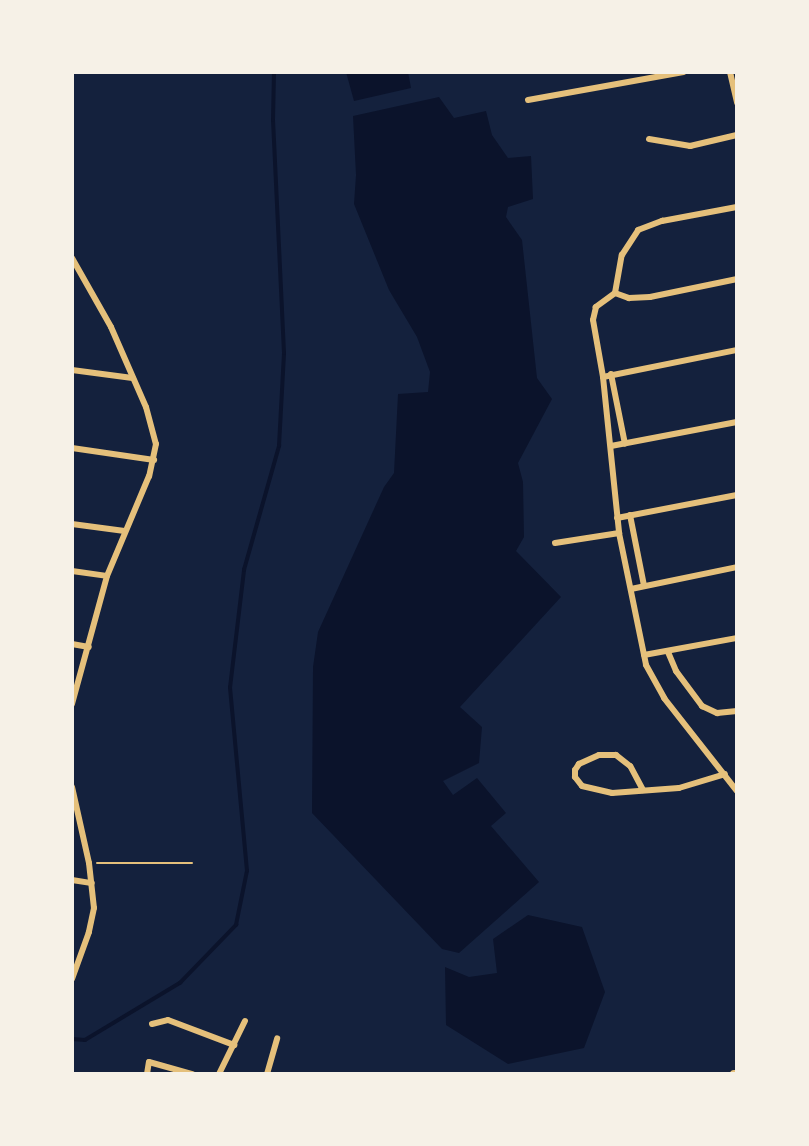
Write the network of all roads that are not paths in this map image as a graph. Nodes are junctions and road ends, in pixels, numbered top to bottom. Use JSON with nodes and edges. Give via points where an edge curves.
{"nodes":[{"id":1,"x":682,"y":72,"type":"edge"},
{"id":2,"x":730,"y":72,"type":"edge"},
{"id":3,"x":528,"y":100,"type":"dead end"},
{"id":4,"x":737,"y":103,"type":"edge"},
{"id":5,"x":737,"y":135,"type":"edge"},
{"id":6,"x":649,"y":139,"type":"dead end"},
{"id":7,"x":737,"y":206,"type":"edge"},
{"id":8,"x":72,"y":258,"type":"edge"},
{"id":9,"x":737,"y":279,"type":"edge"},
{"id":10,"x":615,"y":293,"type":"junction"},
{"id":11,"x":737,"y":350,"type":"edge"},
{"id":12,"x":72,"y":370,"type":"edge"},
{"id":13,"x":611,"y":374,"type":"junction"},
{"id":14,"x":603,"y":377,"type":"junction"},
{"id":15,"x":132,"y":378,"type":"junction"},
{"id":16,"x":737,"y":422,"type":"edge"},
{"id":17,"x":625,"y":444,"type":"junction"},
{"id":18,"x":611,"y":446,"type":"junction"},
{"id":19,"x":72,"y":448,"type":"edge"},
{"id":20,"x":154,"y":460,"type":"junction"},
{"id":21,"x":737,"y":495,"type":"edge"},
{"id":22,"x":630,"y":515,"type":"junction"},
{"id":23,"x":617,"y":518,"type":"junction"},
{"id":24,"x":72,"y":524,"type":"edge"},
{"id":25,"x":125,"y":531,"type":"junction"},
{"id":26,"x":619,"y":533,"type":"junction"},
{"id":27,"x":555,"y":543,"type":"dead end"},
{"id":28,"x":737,"y":567,"type":"edge"},
{"id":29,"x":72,"y":571,"type":"edge"},
{"id":30,"x":107,"y":576,"type":"junction"},
{"id":31,"x":644,"y":586,"type":"junction"},
{"id":32,"x":631,"y":589,"type":"junction"},
{"id":33,"x":737,"y":638,"type":"edge"},
{"id":34,"x":72,"y":644,"type":"edge"},
{"id":35,"x":89,"y":647,"type":"junction"},
{"id":36,"x":668,"y":652,"type":"junction"},
{"id":37,"x":644,"y":655,"type":"junction"},
{"id":38,"x":72,"y":704,"type":"edge"},
{"id":39,"x":737,"y":711,"type":"edge"},
{"id":40,"x":725,"y":774,"type":"junction"},
{"id":41,"x":72,"y":787,"type":"edge"},
{"id":42,"x":736,"y":787,"type":"edge"},
{"id":43,"x":643,"y":790,"type":"junction"},
{"id":44,"x":74,"y":798,"type":"edge"},
{"id":45,"x":72,"y":880,"type":"edge"},
{"id":46,"x":92,"y":883,"type":"junction"},
{"id":47,"x":72,"y":954,"type":"edge"},
{"id":48,"x":80,"y":954,"type":"junction"},
{"id":49,"x":72,"y":979,"type":"edge"},
{"id":50,"x":245,"y":1021,"type":"dead end"},
{"id":51,"x":152,"y":1024,"type":"dead end"},
{"id":52,"x":277,"y":1038,"type":"dead end"},
{"id":53,"x":234,"y":1045,"type":"junction"},
{"id":54,"x":147,"y":1074,"type":"edge"},
{"id":55,"x":192,"y":1074,"type":"edge"},
{"id":56,"x":219,"y":1074,"type":"edge"},
{"id":57,"x":267,"y":1074,"type":"edge"}],
"edges":[{"from":1,"to":3,"type":"street"},
{"from":2,"to":4,"type":"street"},
{"from":5,"to":6,"type":"street","via":[[690,146]]},
{"from":7,"to":10,"type":"street","via":[[662,220],[638,230],[620,262]]},
{"from":8,"to":15,"type":"street","via":[[111,327]]},
{"from":9,"to":10,"type":"street","via":[[650,297]]},
{"from":10,"to":14,"type":"street","via":[[598,305],[593,316]]},
{"from":11,"to":13,"type":"street"},
{"from":12,"to":15,"type":"street"},
{"from":13,"to":14,"type":"street"},
{"from":13,"to":17,"type":"street"},
{"from":14,"to":18,"type":"street"},
{"from":15,"to":20,"type":"street","via":[[152,424]]},
{"from":16,"to":17,"type":"street"},
{"from":17,"to":18,"type":"street"},
{"from":18,"to":23,"type":"street"},
{"from":19,"to":20,"type":"street"},
{"from":20,"to":25,"type":"street"},
{"from":21,"to":22,"type":"street"},
{"from":22,"to":23,"type":"street"},
{"from":22,"to":31,"type":"street"},
{"from":23,"to":26,"type":"street"},
{"from":24,"to":25,"type":"street"},
{"from":25,"to":30,"type":"street"},
{"from":26,"to":27,"type":"street"},
{"from":26,"to":32,"type":"street"},
{"from":28,"to":31,"type":"street"},
{"from":29,"to":30,"type":"street"},
{"from":30,"to":35,"type":"street"},
{"from":31,"to":32,"type":"street"},
{"from":32,"to":37,"type":"street"},
{"from":33,"to":36,"type":"street"},
{"from":34,"to":35,"type":"street"},
{"from":35,"to":38,"type":"street"},
{"from":36,"to":37,"type":"street"},
{"from":36,"to":39,"type":"street","via":[[702,706],[717,713]]},
{"from":37,"to":40,"type":"street","via":[[656,687]]},
{"from":40,"to":42,"type":"street"},
{"from":40,"to":43,"type":"street","via":[[679,788]]},
{"from":41,"to":44,"type":"street"},
{"from":43,"to":43,"type":"street","via":[[595,791],[579,784],[575,770],[599,755],[616,755],[630,766]]},
{"from":44,"to":46,"type":"street"},
{"from":45,"to":46,"type":"street"},
{"from":46,"to":48,"type":"street","via":[[93,915]]},
{"from":47,"to":48,"type":"street"},
{"from":48,"to":49,"type":"street"},
{"from":50,"to":53,"type":"street"},
{"from":51,"to":53,"type":"street","via":[[168,1020]]},
{"from":52,"to":57,"type":"street"},
{"from":53,"to":56,"type":"street"},
{"from":54,"to":55,"type":"street","via":[[149,1062]]}]}
